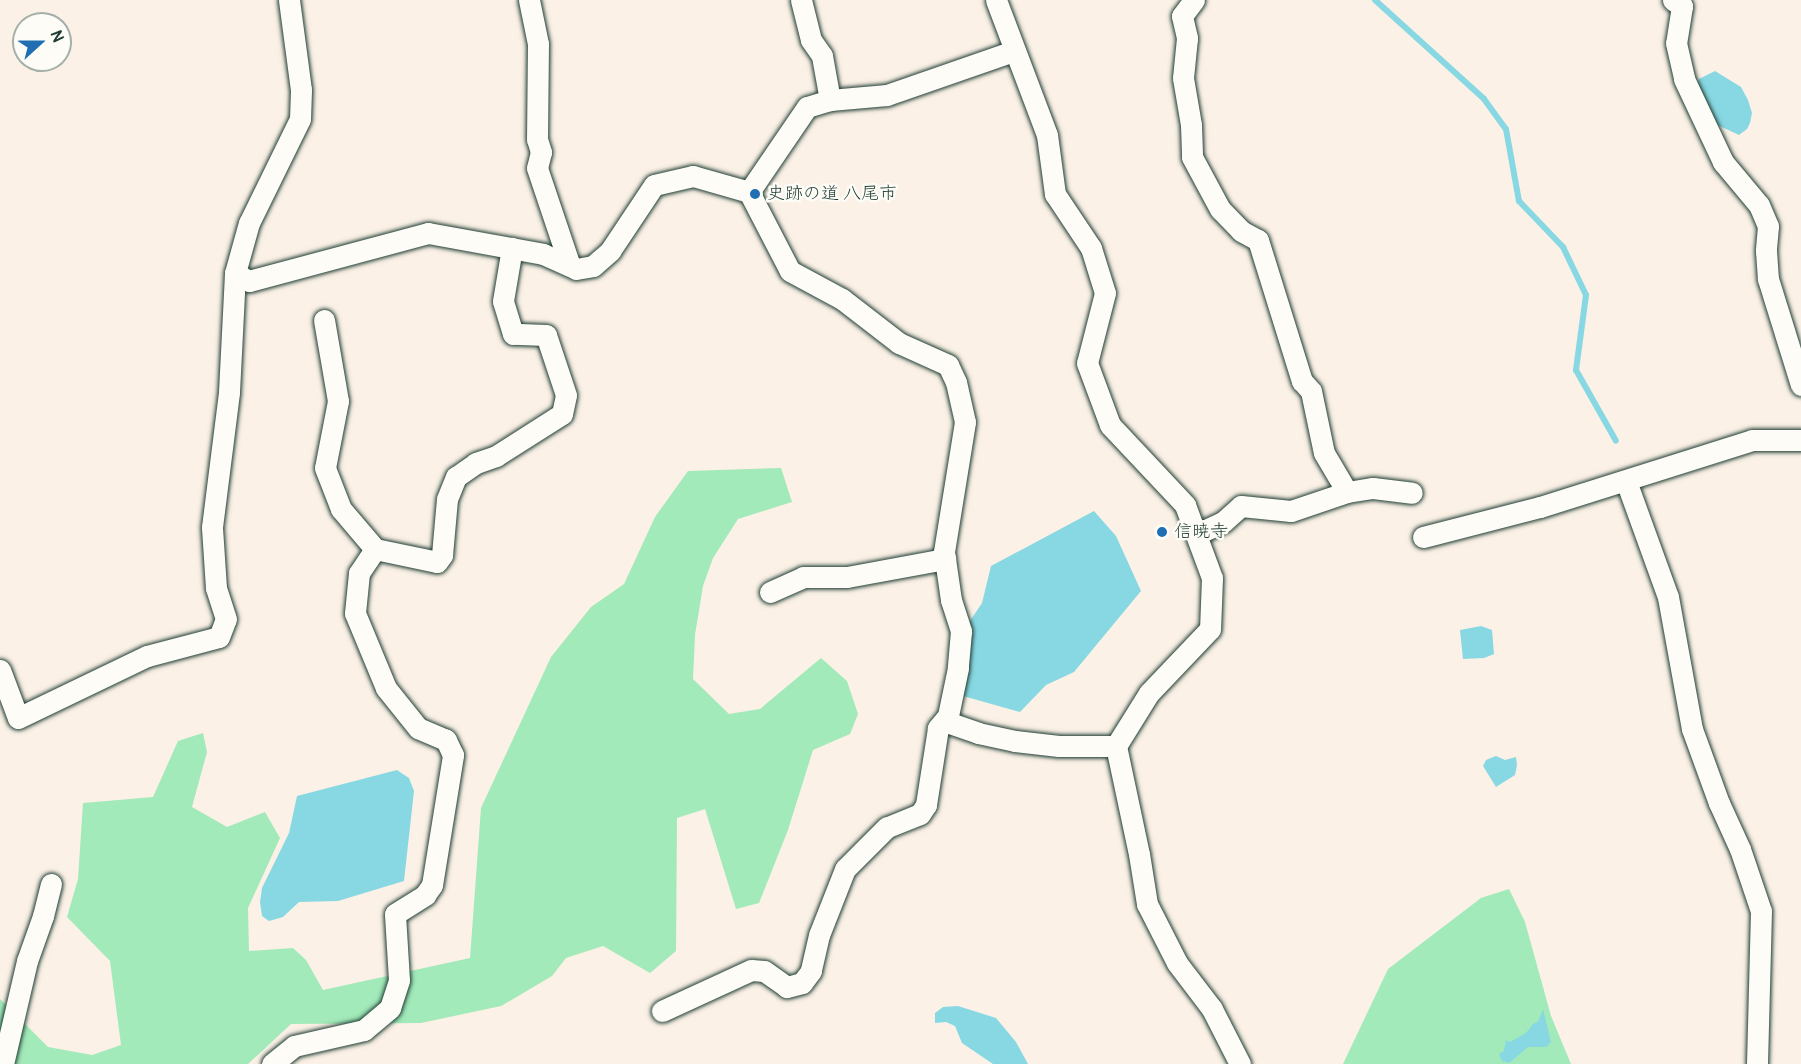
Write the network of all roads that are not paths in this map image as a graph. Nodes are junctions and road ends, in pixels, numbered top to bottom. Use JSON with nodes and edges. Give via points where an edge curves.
{"nodes":[{"id":1,"x":289,"y":0,"type":"edge"},
{"id":2,"x":529,"y":0,"type":"edge"},
{"id":3,"x":801,"y":0,"type":"edge"},
{"id":4,"x":996,"y":0,"type":"edge"},
{"id":5,"x":1194,"y":0,"type":"edge"},
{"id":6,"x":1673,"y":0,"type":"edge"},
{"id":7,"x":1013,"y":51,"type":"junction"},
{"id":8,"x":830,"y":100,"type":"junction"},
{"id":9,"x":750,"y":192,"type":"junction"},
{"id":10,"x":512,"y":248,"type":"junction"},
{"id":11,"x":570,"y":266,"type":"junction"},
{"id":12,"x":235,"y":273,"type":"junction"},
{"id":13,"x":324,"y":320,"type":"dead end"},
{"id":14,"x":1801,"y":385,"type":"edge"},
{"id":15,"x":1801,"y":440,"type":"edge"},
{"id":16,"x":1626,"y":481,"type":"junction"},
{"id":17,"x":1347,"y":492,"type":"junction"},
{"id":18,"x":1412,"y":493,"type":"dead end"},
{"id":19,"x":1197,"y":534,"type":"junction"},
{"id":20,"x":1423,"y":537,"type":"dead end"},
{"id":21,"x":375,"y":549,"type":"junction"},
{"id":22,"x":945,"y":559,"type":"junction"},
{"id":23,"x":770,"y":592,"type":"dead end"},
{"id":24,"x":0,"y":670,"type":"edge"},
{"id":25,"x":944,"y":721,"type":"junction"},
{"id":26,"x":1116,"y":746,"type":"junction"},
{"id":27,"x":51,"y":884,"type":"dead end"},
{"id":28,"x":662,"y":1011,"type":"dead end"},
{"id":29,"x":3,"y":1064,"type":"edge"},
{"id":30,"x":272,"y":1064,"type":"edge"},
{"id":31,"x":1240,"y":1064,"type":"edge"},
{"id":32,"x":1756,"y":1064,"type":"edge"}],
"edges":[{"from":1,"to":12,"type":"street","via":[[301,90],[300,118],[249,223]]},
{"from":2,"to":11,"type":"street","via":[[538,44],[537,139],[541,152],[537,168]]},
{"from":3,"to":8,"type":"street","via":[[811,40],[822,56]]},
{"from":4,"to":7,"type":"street"},
{"from":5,"to":17,"type":"street","via":[[1182,16],[1187,38],[1183,78],[1192,158],[1220,209],[1241,231],[1258,240],[1302,381],[1311,391],[1324,453]]},
{"from":6,"to":14,"type":"street","via":[[1682,6],[1676,43],[1684,79],[1723,162],[1760,205],[1768,226],[1768,279]]},
{"from":7,"to":8,"type":"street","via":[[887,95]]},
{"from":7,"to":19,"type":"street","via":[[1047,135],[1055,194],[1091,248],[1105,293],[1087,363],[1110,424],[1185,505]]},
{"from":8,"to":9,"type":"street","via":[[807,107]]},
{"from":9,"to":11,"type":"street","via":[[693,176],[654,185],[610,251],[593,266]]},
{"from":9,"to":22,"type":"street","via":[[790,271],[842,299],[899,343],[948,365],[965,422]]},
{"from":10,"to":11,"type":"street","via":[[543,254]]},
{"from":10,"to":12,"type":"street","via":[[428,233],[249,281]]},
{"from":10,"to":21,"type":"street","via":[[503,301],[513,334],[546,335],[566,395],[562,414],[456,477],[447,499],[442,555],[436,562]]},
{"from":12,"to":24,"type":"street","via":[[229,392],[212,526],[216,588],[226,619],[219,637],[147,656],[18,718]]},
{"from":13,"to":21,"type":"street","via":[[338,401],[325,468],[341,509]]},
{"from":15,"to":16,"type":"street","via":[[1752,440]]},
{"from":16,"to":20,"type":"street"},
{"from":16,"to":32,"type":"street","via":[[1668,597],[1692,729],[1761,911]]},
{"from":17,"to":18,"type":"street","via":[[1373,488]]},
{"from":17,"to":19,"type":"street","via":[[1291,511],[1241,506],[1223,522]]},
{"from":19,"to":26,"type":"street","via":[[1212,578],[1210,629],[1149,693]]},
{"from":21,"to":30,"type":"street","via":[[359,573],[355,613],[386,688],[418,728],[446,740],[453,755],[432,885],[425,896],[395,914],[399,980],[390,1008],[364,1030],[294,1046]]},
{"from":22,"to":23,"type":"street","via":[[847,577],[803,578]]},
{"from":22,"to":25,"type":"street","via":[[951,600],[961,631],[958,668]]},
{"from":25,"to":26,"type":"street","via":[[1014,741]]},
{"from":25,"to":28,"type":"street","via":[[938,728],[926,805],[920,814],[887,827],[845,868],[819,935],[811,971],[802,983],[787,987],[764,971],[751,970]]},
{"from":26,"to":31,"type":"street","via":[[1147,904],[1177,963],[1212,1009]]},
{"from":27,"to":29,"type":"street","via":[[27,961]]}]}
